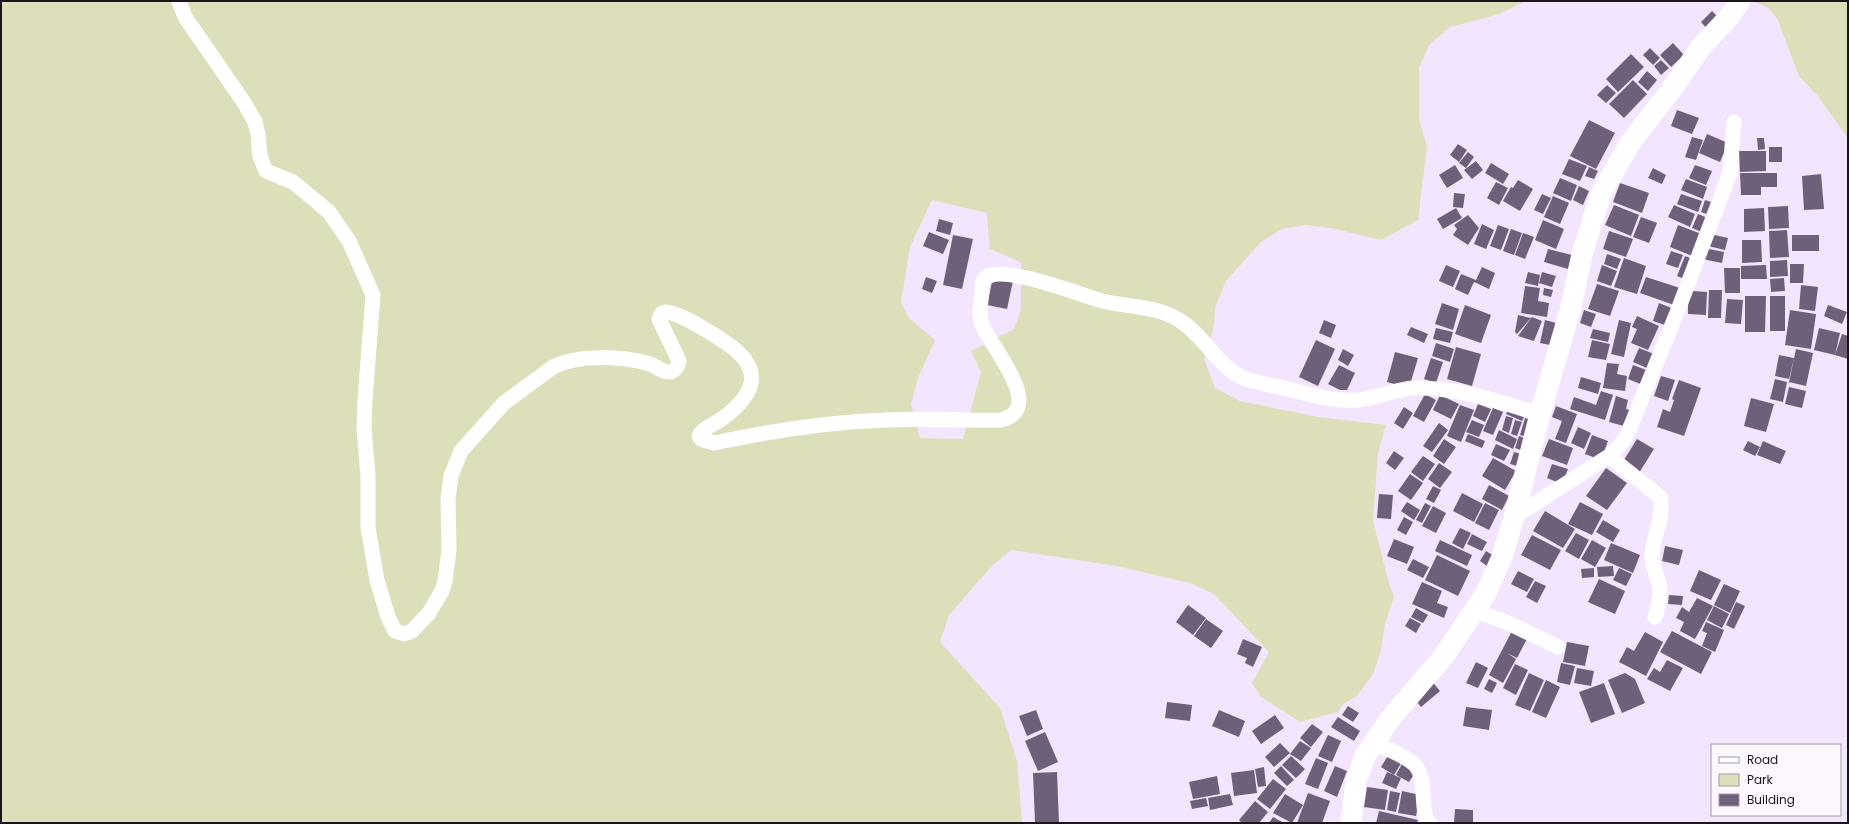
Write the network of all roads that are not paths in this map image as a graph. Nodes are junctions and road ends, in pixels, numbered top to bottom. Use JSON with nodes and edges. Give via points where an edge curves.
{"nodes":[{"id":1,"x":179,"y":1,"type":"edge"},
{"id":2,"x":1740,"y":1,"type":"edge"},
{"id":3,"x":1734,"y":122,"type":"dead end"},
{"id":4,"x":1540,"y":414,"type":"junction"},
{"id":5,"x":1609,"y":456,"type":"junction"},
{"id":6,"x":1514,"y":517,"type":"junction"},
{"id":7,"x":1474,"y":610,"type":"junction"},
{"id":8,"x":1655,"y":617,"type":"dead end"},
{"id":9,"x":1558,"y":647,"type":"dead end"},
{"id":10,"x":1374,"y":743,"type":"junction"},
{"id":11,"x":1351,"y":823,"type":"edge"},
{"id":12,"x":1430,"y":823,"type":"edge"}],
"edges":[{"from":1,"to":4,"type":"street","via":[[185,17],[255,122],[260,156],[266,171],[293,182],[329,212],[349,241],[371,287],[373,311],[367,359],[364,428],[368,476],[368,528],[377,580],[388,617],[392,629],[400,634],[408,633],[418,625],[429,613],[442,591],[449,550],[450,476],[461,451],[504,403],[561,363],[580,359],[616,359],[646,363],[665,372],[676,369],[679,361],[659,319],[662,313],[666,312],[684,319],[738,350],[748,367],[752,379],[748,394],[699,436],[700,439],[714,443],[800,427],[845,423],[886,420],[1002,420],[1011,417],[1019,405],[1018,388],[982,326],[980,314],[984,278],[997,274],[1025,278],[1101,300],[1161,311],[1191,328],[1231,371],[1259,382],[1332,400],[1360,400],[1413,388],[1440,390],[1472,395]]},
{"from":2,"to":4,"type":"main road","via":[[1730,16],[1701,46],[1630,143],[1601,194],[1582,254],[1571,307]]},
{"from":3,"to":5,"type":"street","via":[[1730,173],[1723,193],[1627,435]]},
{"from":4,"to":6,"type":"main road"},
{"from":5,"to":6,"type":"street"},
{"from":5,"to":8,"type":"street","via":[[1660,497],[1662,507],[1652,556],[1660,585],[1660,599]]},
{"from":6,"to":7,"type":"main road","via":[[1502,557],[1485,595]]},
{"from":7,"to":9,"type":"street"},
{"from":7,"to":10,"type":"main road","via":[[1443,657],[1411,692]]},
{"from":10,"to":11,"type":"main road","via":[[1359,769]]},
{"from":10,"to":12,"type":"street","via":[[1416,766],[1424,792],[1424,816]]}]}
